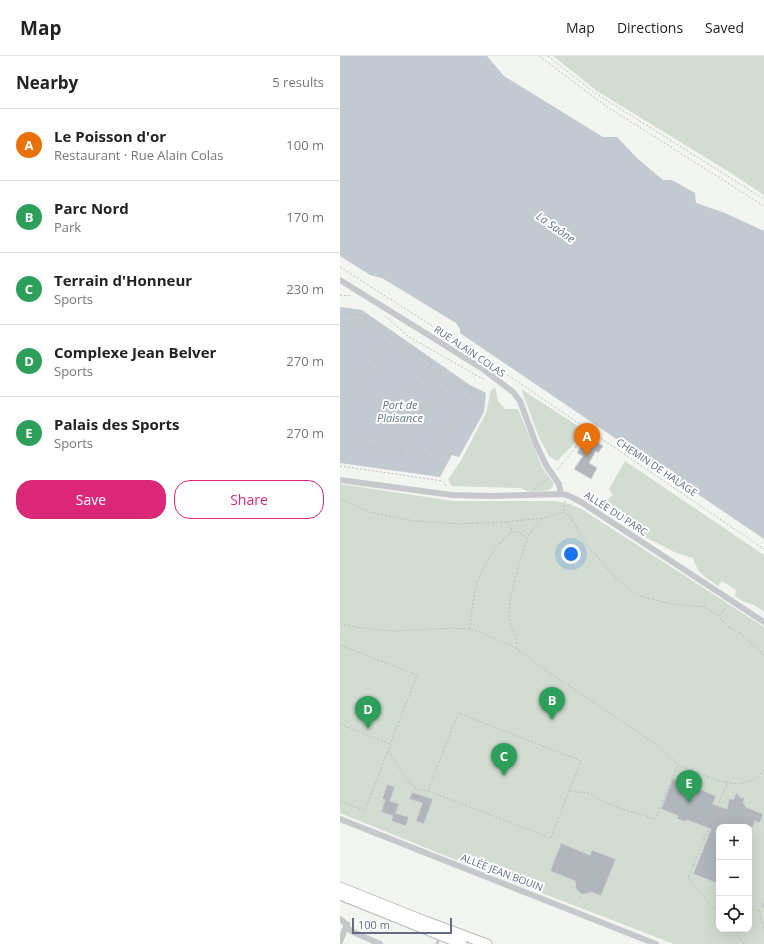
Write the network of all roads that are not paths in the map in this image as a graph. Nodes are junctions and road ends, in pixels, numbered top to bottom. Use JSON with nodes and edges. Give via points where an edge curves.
{"nodes":[{"id":1,"x":340,"y":280,"type":"edge"},
{"id":2,"x":340,"y":480,"type":"edge"},
{"id":3,"x":561,"y":494,"type":"junction"},
{"id":4,"x":764,"y":622,"type":"edge"},
{"id":5,"x":340,"y":819,"type":"edge"},
{"id":6,"x":340,"y":887,"type":"edge"},
{"id":7,"x":340,"y":895,"type":"edge"},
{"id":8,"x":340,"y":918,"type":"edge"},
{"id":9,"x":347,"y":924,"type":"junction"},
{"id":10,"x":438,"y":940,"type":"edge"},
{"id":11,"x":340,"y":942,"type":"edge"},
{"id":12,"x":380,"y":944,"type":"edge"},
{"id":13,"x":462,"y":944,"type":"edge"},
{"id":14,"x":487,"y":944,"type":"edge"},
{"id":15,"x":656,"y":944,"type":"edge"}],
"edges":[{"from":1,"to":3,"type":"street","name":"RUE ALAIN COLAS","via":[[487,372],[513,392],[520,401],[536,444],[559,484]]},
{"from":2,"to":3,"type":"street","name":"ALLÉE DU PARC","via":[[452,495]]},
{"from":3,"to":4,"type":"street","name":"ALLÉE DU PARC","via":[[581,502]]},
{"from":5,"to":15,"type":"street","name":"ALLÉE JEAN BOUIN"},
{"from":6,"to":14,"type":"main road"},
{"from":7,"to":10,"type":"main road","via":[[380,911]]},
{"from":8,"to":9,"type":"street"},
{"from":9,"to":11,"type":"street"},
{"from":9,"to":12,"type":"street","via":[[351,931]]},
{"from":10,"to":13,"type":"main road"}]}
